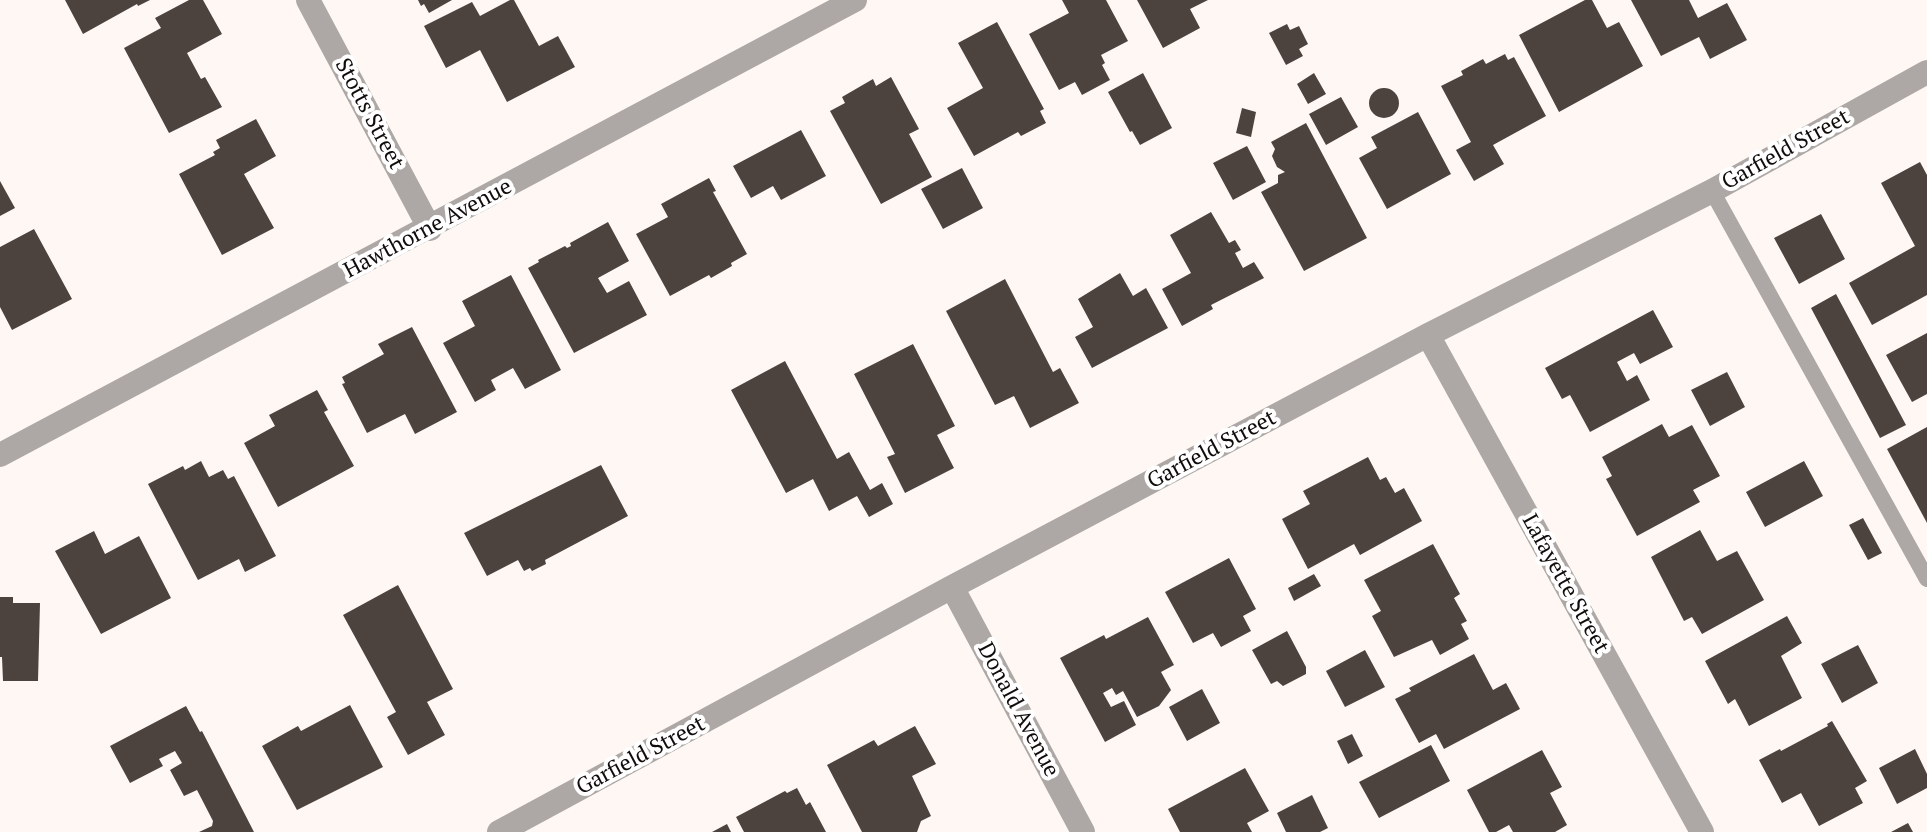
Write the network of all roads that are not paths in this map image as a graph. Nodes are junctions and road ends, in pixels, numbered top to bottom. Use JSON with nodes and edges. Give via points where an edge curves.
{"nodes":[{"id":1,"x":308,"y":0,"type":"edge"},
{"id":2,"x":855,"y":0,"type":"edge"},
{"id":3,"x":1927,"y":72,"type":"edge"},
{"id":4,"x":1712,"y":191,"type":"junction"},
{"id":5,"x":430,"y":229,"type":"junction"},
{"id":6,"x":1428,"y":335,"type":"junction"},
{"id":7,"x":0,"y":455,"type":"edge"},
{"id":8,"x":1927,"y":579,"type":"edge"},
{"id":9,"x":952,"y":587,"type":"junction"},
{"id":10,"x":499,"y":832,"type":"edge"},
{"id":11,"x":1083,"y":832,"type":"edge"},
{"id":12,"x":1702,"y":832,"type":"edge"}],
"edges":[{"from":1,"to":5,"type":"street","name":"Stotts Street"},
{"from":2,"to":5,"type":"street","name":"Hawthorne Avenue"},
{"from":3,"to":4,"type":"street","name":"Garfield Street"},
{"from":4,"to":6,"type":"street","name":"Garfield Street"},
{"from":4,"to":8,"type":"lane"},
{"from":5,"to":7,"type":"street","name":"Hawthorne Avenue"},
{"from":6,"to":9,"type":"street","name":"Garfield Street"},
{"from":6,"to":12,"type":"street","name":"Lafayette Street"},
{"from":9,"to":10,"type":"street","name":"Garfield Street"},
{"from":9,"to":11,"type":"street","name":"Donald Avenue"}]}
